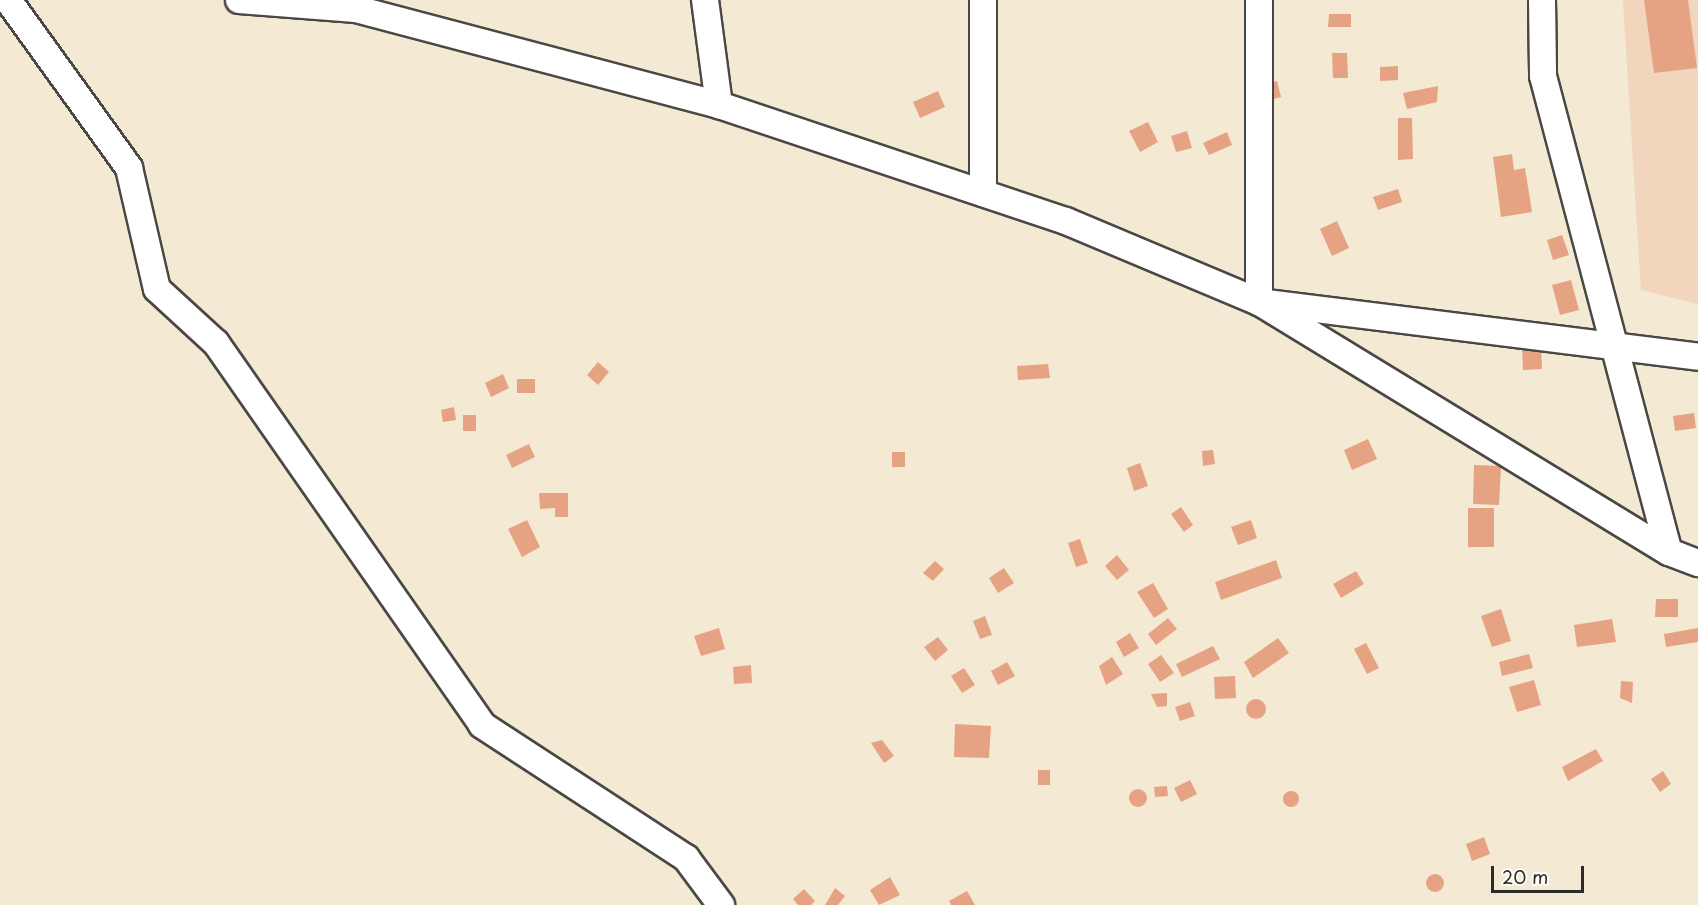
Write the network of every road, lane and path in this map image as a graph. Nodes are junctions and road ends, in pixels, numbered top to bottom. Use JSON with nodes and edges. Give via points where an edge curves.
{"nodes":[{"id":1,"x":8,"y":0,"type":"edge"},
{"id":2,"x":239,"y":0,"type":"edge"},
{"id":3,"x":705,"y":0,"type":"edge"},
{"id":4,"x":983,"y":0,"type":"edge"},
{"id":5,"x":1258,"y":0,"type":"edge"},
{"id":6,"x":1542,"y":0,"type":"edge"},
{"id":7,"x":719,"y":105,"type":"junction"},
{"id":8,"x":983,"y":193,"type":"junction"},
{"id":9,"x":1259,"y":302,"type":"junction"},
{"id":10,"x":1614,"y":345,"type":"junction"},
{"id":11,"x":1698,"y":357,"type":"edge"},
{"id":12,"x":1669,"y":552,"type":"junction"},
{"id":13,"x":1698,"y":563,"type":"edge"},
{"id":14,"x":722,"y":905,"type":"edge"}],
"edges":[{"from":1,"to":14,"type":"street","via":[[129,168],[157,289],[216,343],[482,725],[687,858]]},
{"from":2,"to":7,"type":"street","via":[[356,9]]},
{"from":3,"to":7,"type":"street"},
{"from":4,"to":8,"type":"street"},
{"from":5,"to":9,"type":"street"},
{"from":6,"to":10,"type":"street","via":[[1543,76]]},
{"from":7,"to":8,"type":"street"},
{"from":8,"to":9,"type":"street","via":[[1066,221]]},
{"from":9,"to":10,"type":"street"},
{"from":9,"to":12,"type":"street"},
{"from":10,"to":11,"type":"street"},
{"from":10,"to":12,"type":"street"},
{"from":12,"to":13,"type":"street"}]}
